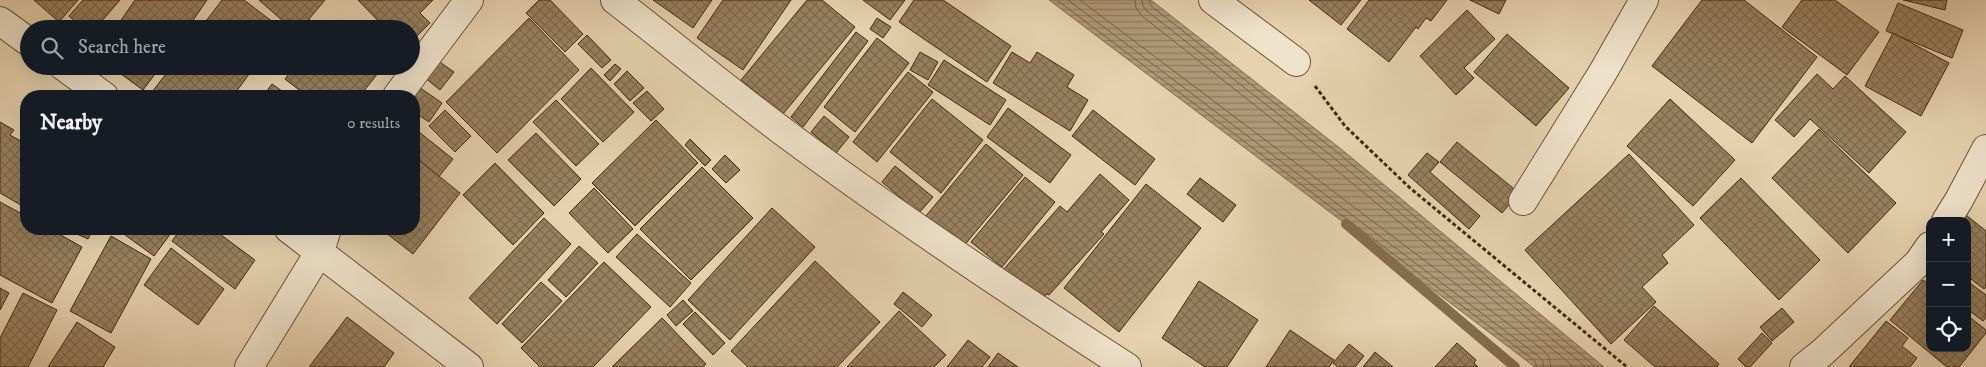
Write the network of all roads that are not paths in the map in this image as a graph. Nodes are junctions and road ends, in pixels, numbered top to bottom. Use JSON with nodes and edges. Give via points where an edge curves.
{"nodes":[{"id":1,"x":469,"y":0,"type":"edge"},
{"id":2,"x":615,"y":0,"type":"edge"},
{"id":3,"x":1213,"y":0,"type":"edge"},
{"id":4,"x":1644,"y":0,"type":"edge"},
{"id":5,"x":1296,"y":62,"type":"road end"},
{"id":6,"x":420,"y":65,"type":"edge"},
{"id":7,"x":75,"y":75,"type":"edge"},
{"id":8,"x":413,"y":75,"type":"edge"},
{"id":9,"x":96,"y":90,"type":"edge"},
{"id":10,"x":402,"y":90,"type":"edge"},
{"id":11,"x":1986,"y":149,"type":"edge"},
{"id":12,"x":1523,"y":201,"type":"dead end"},
{"id":13,"x":1948,"y":217,"type":"edge"},
{"id":14,"x":308,"y":235,"type":"edge"},
{"id":15,"x":324,"y":240,"type":"edge"},
{"id":16,"x":1926,"y":252,"type":"edge"},
{"id":17,"x":249,"y":367,"type":"edge"},
{"id":18,"x":469,"y":367,"type":"edge"},
{"id":19,"x":1127,"y":367,"type":"edge"},
{"id":20,"x":1804,"y":367,"type":"edge"}],
"edges":[{"from":1,"to":6,"type":"street"},
{"from":2,"to":19,"type":"street","via":[[787,135],[1024,300]]},
{"from":3,"to":5,"type":"street"},
{"from":4,"to":12,"type":"street"},
{"from":7,"to":9,"type":"street"},
{"from":8,"to":10,"type":"street"},
{"from":11,"to":13,"type":"street"},
{"from":14,"to":15,"type":"street"},
{"from":15,"to":17,"type":"street"},
{"from":15,"to":18,"type":"street"},
{"from":16,"to":20,"type":"street","via":[[1918,263]]}]}
